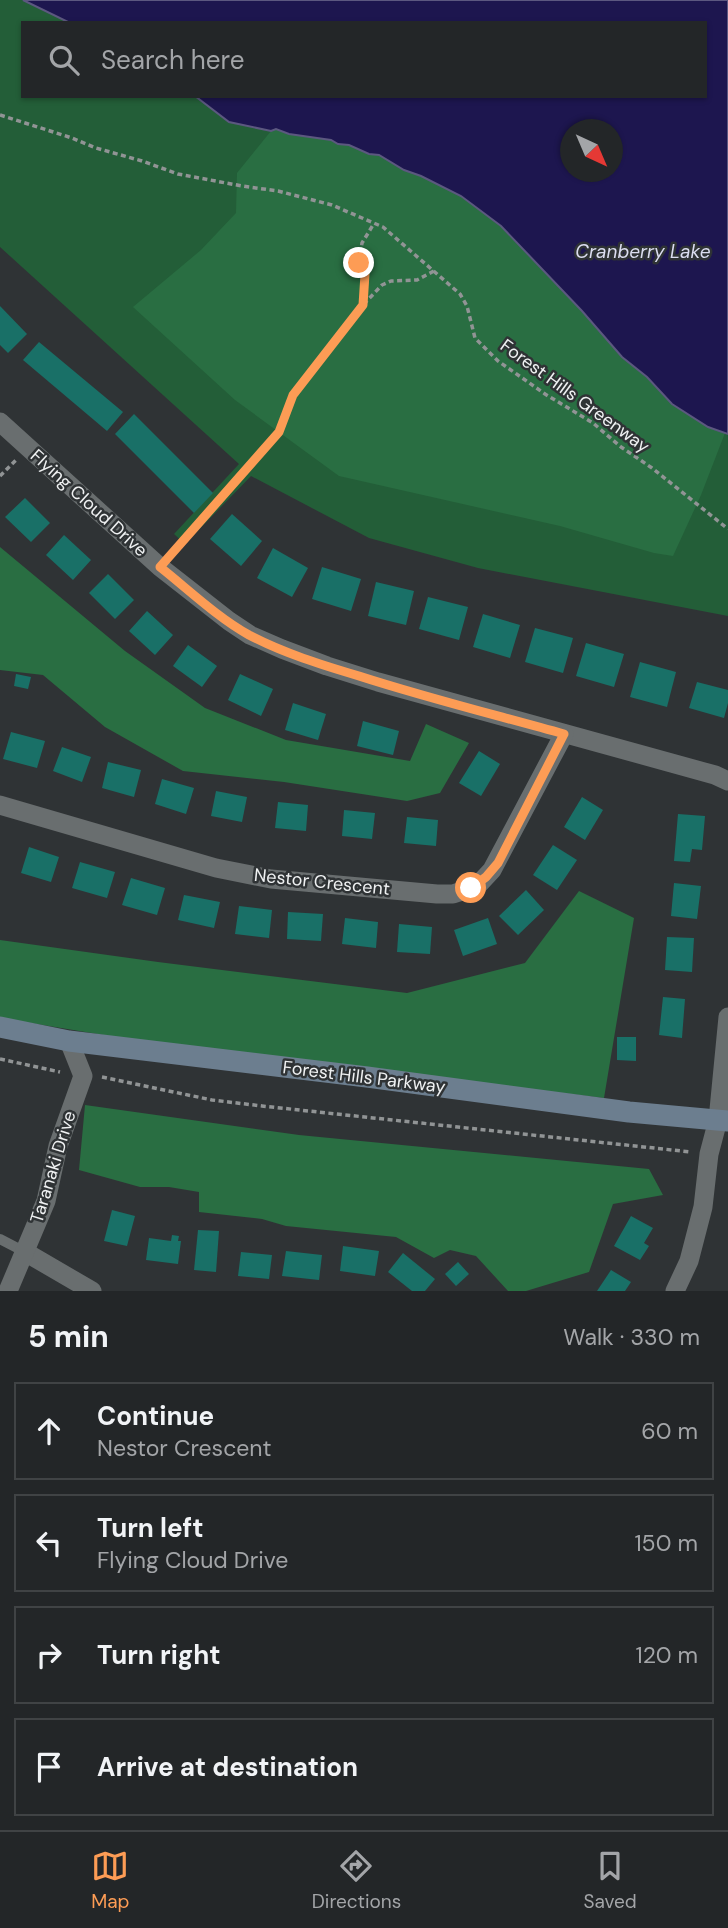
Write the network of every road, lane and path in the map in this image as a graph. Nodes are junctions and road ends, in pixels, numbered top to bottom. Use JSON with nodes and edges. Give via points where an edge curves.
{"nodes":[{"id":1,"x":0,"y":115,"type":"edge"},
{"id":2,"x":374,"y":224,"type":"junction"},
{"id":3,"x":435,"y":271,"type":"junction"},
{"id":4,"x":363,"y":305,"type":"junction"},
{"id":5,"x":0,"y":422,"type":"edge"},
{"id":6,"x":728,"y":529,"type":"edge"},
{"id":7,"x":160,"y":567,"type":"junction"},
{"id":8,"x":564,"y":734,"type":"junction"},
{"id":9,"x":728,"y":781,"type":"edge"},
{"id":10,"x":0,"y":806,"type":"edge"},
{"id":11,"x":728,"y":1017,"type":"edge"},
{"id":12,"x":0,"y":1027,"type":"edge"},
{"id":13,"x":69,"y":1041,"type":"junction"},
{"id":14,"x":0,"y":1059,"type":"edge"},
{"id":15,"x":83,"y":1076,"type":"junction"},
{"id":16,"x":723,"y":1121,"type":"edge"},
{"id":17,"x":709,"y":1154,"type":"junction"},
{"id":18,"x":0,"y":1239,"type":"edge"},
{"id":19,"x":25,"y":1252,"type":"junction"},
{"id":20,"x":8,"y":1291,"type":"edge"},
{"id":21,"x":92,"y":1291,"type":"edge"},
{"id":22,"x":675,"y":1291,"type":"edge"}],
"edges":[{"from":1,"to":2,"type":"path","name":"Forest Hills Greenway","via":[[178,174],[278,191],[332,205]]},
{"from":2,"to":3,"type":"path","name":"Forest Hills Greenway"},
{"from":2,"to":4,"type":"path","via":[[362,243],[359,263],[365,274]]},
{"from":3,"to":4,"type":"path","via":[[382,285]]},
{"from":3,"to":6,"type":"path","name":"Forest Hills Greenway","via":[[460,294],[475,338],[498,361],[593,423]]},
{"from":4,"to":7,"type":"path","via":[[293,395],[279,432]]},
{"from":5,"to":7,"type":"street","name":"Flying Cloud Drive"},
{"from":7,"to":8,"type":"street","name":"Flying Cloud Drive","via":[[229,621],[282,649],[378,682]]},
{"from":8,"to":9,"type":"street","name":"Flying Cloud Drive"},
{"from":8,"to":10,"type":"street","name":"Nestor Crescent","via":[[498,863],[479,884],[453,894],[271,879],[216,868]]},
{"from":11,"to":16,"type":"street"},
{"from":12,"to":13,"type":"main road","name":"Forest Hills Parkway"},
{"from":13,"to":15,"type":"street"},
{"from":13,"to":16,"type":"main road","name":"Forest Hills Parkway"},
{"from":14,"to":15,"type":"path"},
{"from":15,"to":17,"type":"path","via":[[212,1100]]},
{"from":15,"to":19,"type":"street","name":"Taranaki Drive","via":[[58,1146],[46,1200]]},
{"from":16,"to":17,"type":"street"},
{"from":17,"to":22,"type":"street","via":[[696,1238]]},
{"from":18,"to":19,"type":"lane"},
{"from":19,"to":20,"type":"street","name":"Taranaki Drive"},
{"from":19,"to":21,"type":"street"}]}
